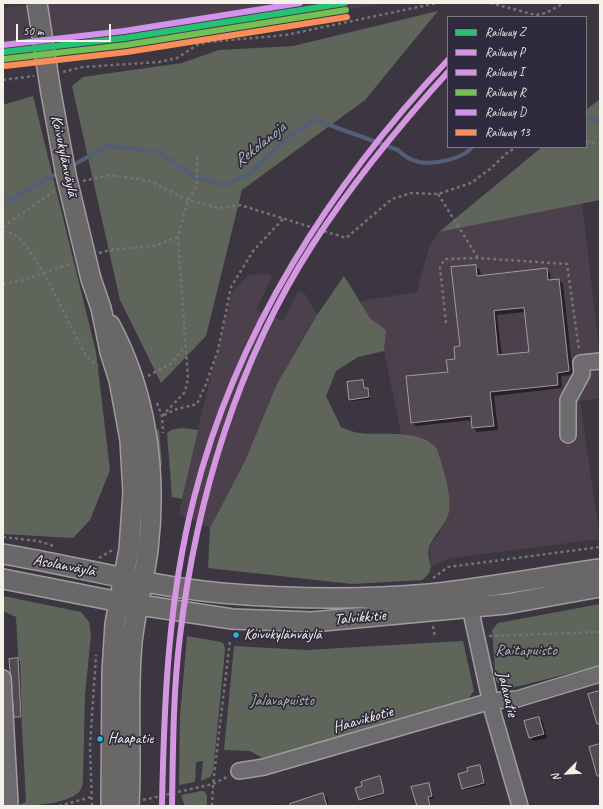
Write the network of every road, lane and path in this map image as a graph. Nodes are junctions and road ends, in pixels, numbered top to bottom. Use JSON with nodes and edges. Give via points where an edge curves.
{"nodes":[{"id":1,"x":37,"y":3,"type":"edge"},
{"id":2,"x":437,"y":3,"type":"edge"},
{"id":3,"x":490,"y":3,"type":"edge"},
{"id":4,"x":564,"y":3,"type":"edge"},
{"id":5,"x":57,"y":73,"type":"dead end"},
{"id":6,"x":42,"y":75,"type":"dead end"},
{"id":7,"x":3,"y":80,"type":"edge"},
{"id":8,"x":587,"y":141,"type":"edge"},
{"id":9,"x":600,"y":144,"type":"edge"},
{"id":10,"x":515,"y":148,"type":"edge"},
{"id":11,"x":197,"y":157,"type":"dead end"},
{"id":12,"x":82,"y":182,"type":"dead end"},
{"id":13,"x":60,"y":186,"type":"dead end"},
{"id":14,"x":438,"y":194,"type":"junction"},
{"id":15,"x":188,"y":200,"type":"junction"},
{"id":16,"x":283,"y":219,"type":"junction"},
{"id":17,"x":3,"y":227,"type":"edge"},
{"id":18,"x":3,"y":231,"type":"edge"},
{"id":19,"x":178,"y":237,"type":"junction"},
{"id":20,"x":96,"y":255,"type":"dead end"},
{"id":21,"x":478,"y":258,"type":"junction"},
{"id":22,"x":74,"y":262,"type":"dead end"},
{"id":23,"x":43,"y":273,"type":"junction"},
{"id":24,"x":3,"y":284,"type":"edge"},
{"id":25,"x":101,"y":308,"type":"junction"},
{"id":26,"x":446,"y":323,"type":"dead end"},
{"id":27,"x":186,"y":346,"type":"junction"},
{"id":28,"x":98,"y":360,"type":"dead end"},
{"id":29,"x":600,"y":361,"type":"edge"},
{"id":30,"x":581,"y":363,"type":"junction"},
{"id":31,"x":147,"y":377,"type":"dead end"},
{"id":32,"x":568,"y":436,"type":"dead end"},
{"id":33,"x":3,"y":537,"type":"edge"},
{"id":34,"x":119,"y":547,"type":"junction"},
{"id":35,"x":600,"y":547,"type":"edge"},
{"id":36,"x":58,"y":548,"type":"dead end"},
{"id":37,"x":3,"y":554,"type":"edge"},
{"id":38,"x":92,"y":557,"type":"dead end"},
{"id":39,"x":600,"y":569,"type":"edge"},
{"id":40,"x":3,"y":579,"type":"edge"},
{"id":41,"x":133,"y":580,"type":"junction"},
{"id":42,"x":428,"y":582,"type":"dead end"},
{"id":43,"x":600,"y":587,"type":"edge"},
{"id":44,"x":466,"y":589,"type":"junction"},
{"id":45,"x":129,"y":603,"type":"junction"},
{"id":46,"x":470,"y":608,"type":"junction"},
{"id":47,"x":600,"y":632,"type":"edge"},
{"id":48,"x":487,"y":636,"type":"dead end"},
{"id":49,"x":230,"y":640,"type":"dead end"},
{"id":50,"x":97,"y":652,"type":"dead end"},
{"id":51,"x":600,"y":674,"type":"edge"},
{"id":52,"x":3,"y":678,"type":"edge"},
{"id":53,"x":491,"y":701,"type":"junction"},
{"id":54,"x":239,"y":771,"type":"joint"},
{"id":55,"x":213,"y":784,"type":"junction"},
{"id":56,"x":91,"y":797,"type":"junction"},
{"id":57,"x":133,"y":804,"type":"edge"},
{"id":58,"x":4,"y":806,"type":"edge"},
{"id":59,"x":59,"y":806,"type":"edge"},
{"id":60,"x":92,"y":806,"type":"edge"},
{"id":61,"x":111,"y":806,"type":"edge"},
{"id":62,"x":212,"y":806,"type":"edge"},
{"id":63,"x":520,"y":806,"type":"edge"}],
"edges":[{"from":1,"to":25,"type":"main road","name":"Koivukylänväylä","bridge":true,"via":[[66,175]]},
{"from":2,"to":5,"type":"path","via":[[286,35],[208,42],[197,45],[177,58],[160,62],[83,67]]},
{"from":3,"to":4,"type":"path","via":[[536,15],[546,13]]},
{"from":6,"to":7,"type":"path"},
{"from":8,"to":9,"type":"path"},
{"from":10,"to":14,"type":"path","via":[[471,183]]},
{"from":11,"to":15,"type":"path","via":[[197,184]]},
{"from":12,"to":15,"type":"path","via":[[111,175],[150,181]]},
{"from":13,"to":17,"type":"path"},
{"from":14,"to":16,"type":"path","via":[[411,193],[392,199],[346,238]]},
{"from":14,"to":21,"type":"path"},
{"from":15,"to":16,"type":"path","via":[[218,208],[240,205]]},
{"from":15,"to":19,"type":"path"},
{"from":16,"to":27,"type":"path","via":[[253,251],[231,287],[218,350],[197,404],[162,416],[185,392],[188,378]]},
{"from":18,"to":23,"type":"path","via":[[14,234],[26,246]]},
{"from":19,"to":20,"type":"path","via":[[154,246],[110,250]]},
{"from":19,"to":27,"type":"path"},
{"from":21,"to":26,"type":"path","via":[[445,259],[440,267]]},
{"from":21,"to":30,"type":"path","via":[[568,264]]},
{"from":22,"to":23,"type":"path"},
{"from":23,"to":24,"type":"path"},
{"from":23,"to":28,"type":"path","via":[[87,357],[100,368]]},
{"from":25,"to":34,"type":"main road","name":"Koivukylänväylä","via":[[119,380],[130,440],[133,493]]},
{"from":25,"to":41,"type":"main road","name":"Koivukylänväylä","via":[[133,374],[141,401],[151,470],[148,551]]},
{"from":27,"to":31,"type":"path","via":[[172,363]]},
{"from":29,"to":30,"type":"street"},
{"from":30,"to":32,"type":"street","via":[[582,374],[568,400]]},
{"from":33,"to":36,"type":"path","via":[[38,541]]},
{"from":34,"to":38,"type":"path","via":[[99,558]]},
{"from":34,"to":41,"type":"main road","name":"Koivukylänväylä"},
{"from":35,"to":42,"type":"path","via":[[448,567]]},
{"from":37,"to":41,"type":"main road","name":"Asolanväylä"},
{"from":39,"to":44,"type":"main road","name":"Talvikkitie"},
{"from":40,"to":45,"type":"main road","name":"Asolanväylä"},
{"from":41,"to":44,"type":"main road","name":"Talvikkitie","via":[[220,593],[302,598],[429,594]]},
{"from":41,"to":45,"type":"main road","name":"Koivukylänväylä"},
{"from":43,"to":46,"type":"main road","name":"Talvikkitie"},
{"from":44,"to":46,"type":"street","name":"Jalavatie"},
{"from":45,"to":46,"type":"main road","name":"Talvikkitie","via":[[232,619],[312,622]]},
{"from":45,"to":57,"type":"main road","name":"Koivukylänväylä","via":[[132,643],[130,682]]},
{"from":45,"to":61,"type":"main road","name":"Koivukylänväylä","via":[[115,624]]},
{"from":46,"to":53,"type":"street","name":"Jalavatie"},
{"from":47,"to":48,"type":"path"},
{"from":49,"to":55,"type":"path"},
{"from":50,"to":56,"type":"path","via":[[90,746]]},
{"from":51,"to":53,"type":"street","name":"Haavikkotie","via":[[517,699]]},
{"from":52,"to":58,"type":"street","via":[[10,803]]},
{"from":53,"to":54,"type":"street","name":"Haavikkotie","via":[[264,767]]},
{"from":53,"to":63,"type":"street","name":"Jalavatie"},
{"from":54,"to":55,"type":"path"},
{"from":55,"to":57,"type":"path"},
{"from":55,"to":62,"type":"path"},
{"from":56,"to":59,"type":"path"},
{"from":56,"to":60,"type":"path"}]}
